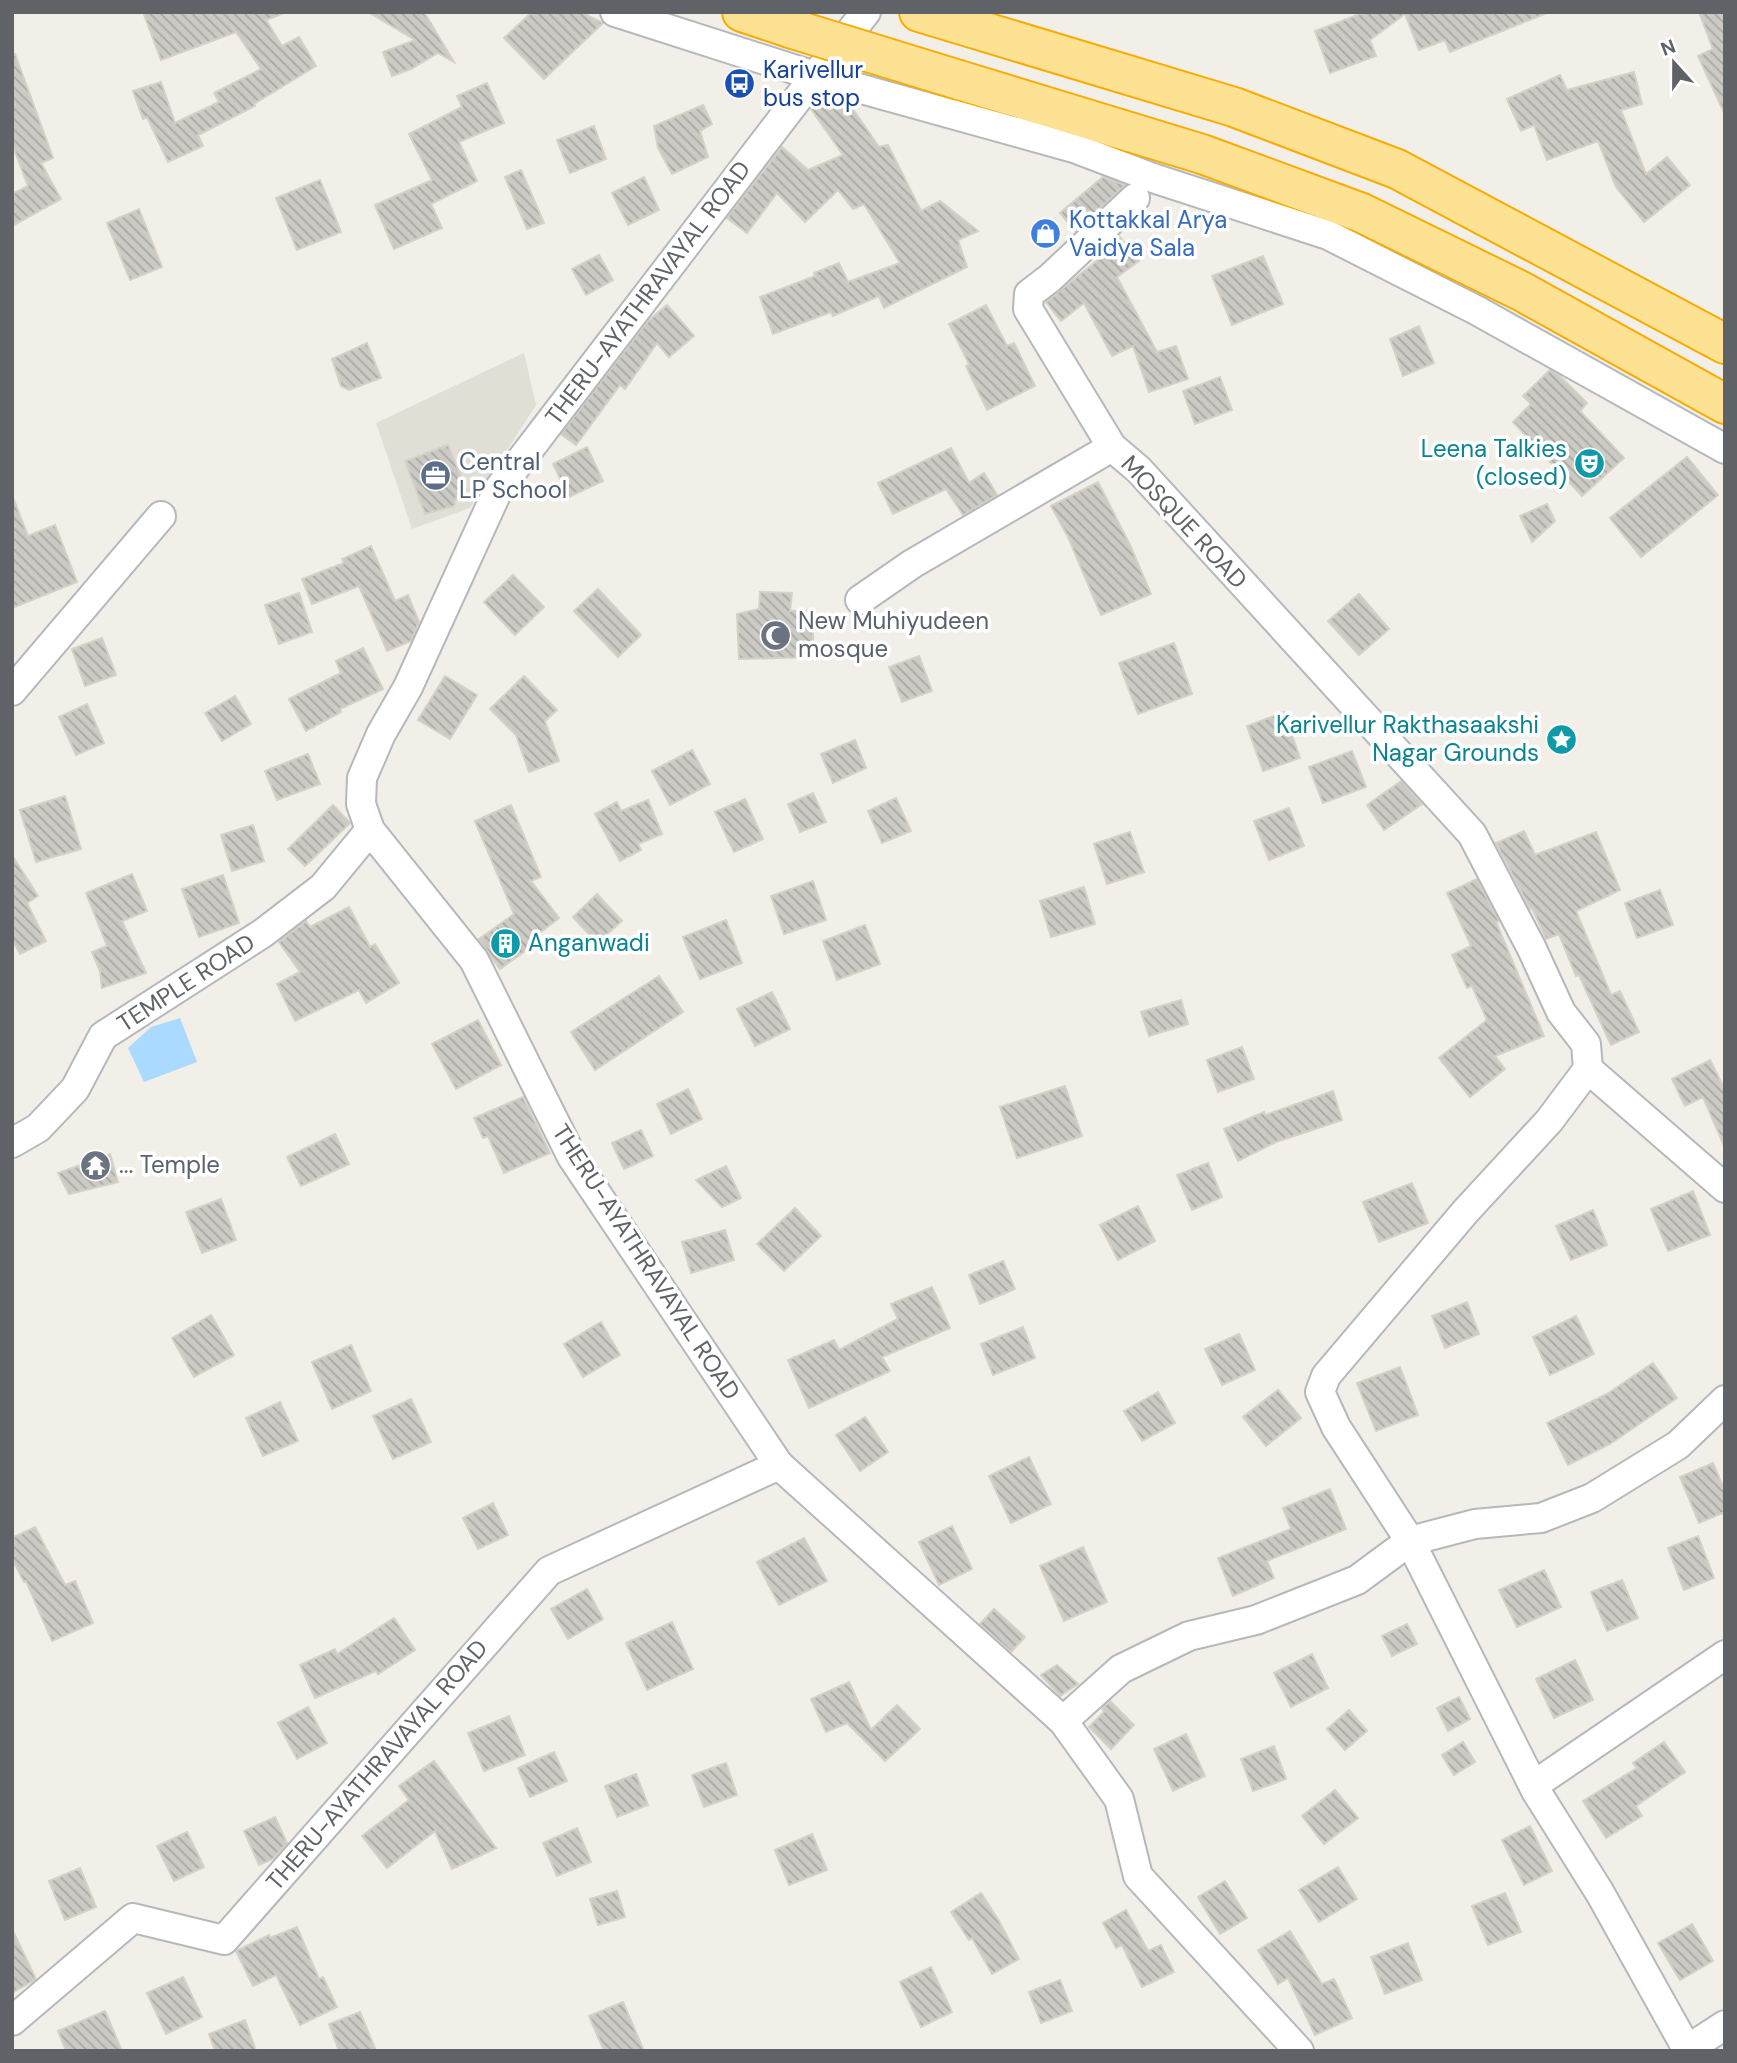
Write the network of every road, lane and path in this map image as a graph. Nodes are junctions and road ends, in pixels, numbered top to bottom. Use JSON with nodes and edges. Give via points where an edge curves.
{"nodes":[{"id":1,"x":615,"y":12,"type":"edge"},
{"id":2,"x":742,"y":12,"type":"edge"},
{"id":3,"x":866,"y":12,"type":"edge"},
{"id":4,"x":919,"y":12,"type":"edge"},
{"id":5,"x":815,"y":76,"type":"junction"},
{"id":6,"x":1135,"y":198,"type":"dead end"},
{"id":7,"x":1725,"y":344,"type":"edge"},
{"id":8,"x":1725,"y":404,"type":"edge"},
{"id":9,"x":1112,"y":447,"type":"junction"},
{"id":10,"x":1725,"y":449,"type":"edge"},
{"id":11,"x":161,"y":516,"type":"dead end"},
{"id":12,"x":860,"y":600,"type":"dead end"},
{"id":13,"x":12,"y":691,"type":"edge"},
{"id":14,"x":370,"y":830,"type":"junction"},
{"id":15,"x":1588,"y":1069,"type":"junction"},
{"id":16,"x":12,"y":1143,"type":"edge"},
{"id":17,"x":1725,"y":1188,"type":"edge"},
{"id":18,"x":1725,"y":1400,"type":"edge"},
{"id":19,"x":779,"y":1465,"type":"junction"},
{"id":20,"x":1409,"y":1541,"type":"junction"},
{"id":21,"x":1725,"y":1655,"type":"edge"},
{"id":22,"x":1063,"y":1721,"type":"junction"},
{"id":23,"x":1534,"y":1785,"type":"junction"},
{"id":24,"x":12,"y":2021,"type":"edge"},
{"id":25,"x":1725,"y":2025,"type":"edge"},
{"id":26,"x":1686,"y":2050,"type":"edge"},
{"id":27,"x":1299,"y":2051,"type":"edge"}],
"edges":[{"from":1,"to":5,"type":"street"},
{"from":2,"to":8,"type":"highway","bridge":true,"via":[[1202,154],[1362,213],[1523,292]]},
{"from":3,"to":5,"type":"street","name":"THERU-AYATHRAVAYAL ROAD"},
{"from":4,"to":7,"type":"highway","via":[[1234,107],[1397,169]]},
{"from":5,"to":10,"type":"street","via":[[1074,148],[1328,235],[1476,310]]},
{"from":5,"to":14,"type":"street","name":"THERU-AYATHRAVAYAL ROAD","via":[[498,490],[362,778],[361,804]]},
{"from":6,"to":9,"type":"street","name":"MOSQUE ROAD","via":[[1029,293],[1028,309]]},
{"from":9,"to":12,"type":"street","via":[[912,564]]},
{"from":9,"to":15,"type":"street","name":"MOSQUE ROAD","via":[[1472,834],[1561,1012],[1586,1044]]},
{"from":11,"to":13,"type":"street"},
{"from":14,"to":16,"type":"street","name":"TEMPLE ROAD","via":[[313,895],[103,1037],[75,1089],[38,1128]]},
{"from":14,"to":19,"type":"street","name":"THERU-AYATHRAVAYAL ROAD","via":[[474,960],[572,1157]]},
{"from":15,"to":17,"type":"street"},
{"from":15,"to":20,"type":"street","via":[[1549,1121],[1326,1376],[1320,1392],[1336,1427]]},
{"from":18,"to":20,"type":"street","via":[[1678,1445],[1592,1498],[1541,1518],[1475,1524]]},
{"from":19,"to":22,"type":"street"},
{"from":19,"to":24,"type":"street","name":"THERU-AYATHRAVAYAL ROAD","via":[[549,1571],[224,1940],[133,1918]]},
{"from":20,"to":22,"type":"street","via":[[1357,1580],[1256,1620],[1189,1636],[1121,1670]]},
{"from":20,"to":23,"type":"street"},
{"from":21,"to":23,"type":"street"},
{"from":22,"to":27,"type":"street","via":[[1119,1799],[1138,1876]]},
{"from":23,"to":26,"type":"street","via":[[1600,1893]]},
{"from":25,"to":26,"type":"street"}]}
